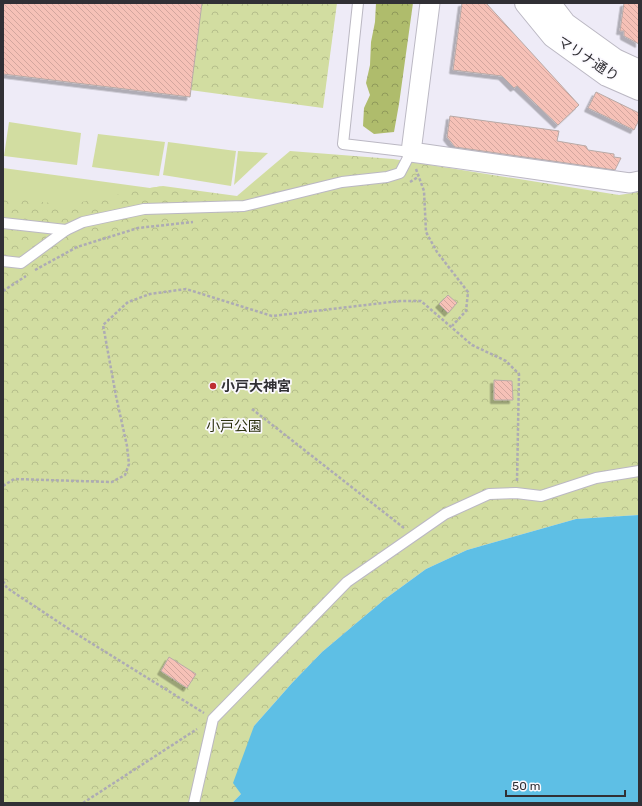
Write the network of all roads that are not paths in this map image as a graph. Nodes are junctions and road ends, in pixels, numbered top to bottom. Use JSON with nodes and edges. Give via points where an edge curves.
{"nodes":[{"id":1,"x":358,"y":3,"type":"edge"},
{"id":2,"x":430,"y":3,"type":"edge"},
{"id":3,"x":526,"y":3,"type":"edge"},
{"id":4,"x":549,"y":3,"type":"edge"},
{"id":5,"x":639,"y":70,"type":"edge"},
{"id":6,"x":639,"y":89,"type":"edge"},
{"id":7,"x":411,"y":152,"type":"junction"},
{"id":8,"x":639,"y":180,"type":"edge"},
{"id":9,"x":3,"y":223,"type":"edge"},
{"id":10,"x":66,"y":230,"type":"junction"},
{"id":11,"x":3,"y":261,"type":"edge"},
{"id":12,"x":639,"y":471,"type":"edge"},
{"id":13,"x":194,"y":803,"type":"edge"}],
"edges":[{"from":1,"to":7,"type":"lane","via":[[343,144]]},
{"from":2,"to":7,"type":"street"},
{"from":3,"to":6,"type":"street","name":"マリナ通り","via":[[553,36],[607,75]]},
{"from":4,"to":5,"type":"street","name":"マリナ通り","via":[[565,24],[615,60]]},
{"from":7,"to":8,"type":"street","via":[[630,183]]},
{"from":7,"to":10,"type":"lane","via":[[400,173],[387,177],[342,182],[244,206],[144,209],[83,222]]},
{"from":9,"to":10,"type":"lane"},
{"from":10,"to":11,"type":"lane","via":[[21,263]]},
{"from":12,"to":13,"type":"lane","via":[[596,478],[541,496],[516,492],[489,494],[445,514],[347,582],[213,719]]}]}
